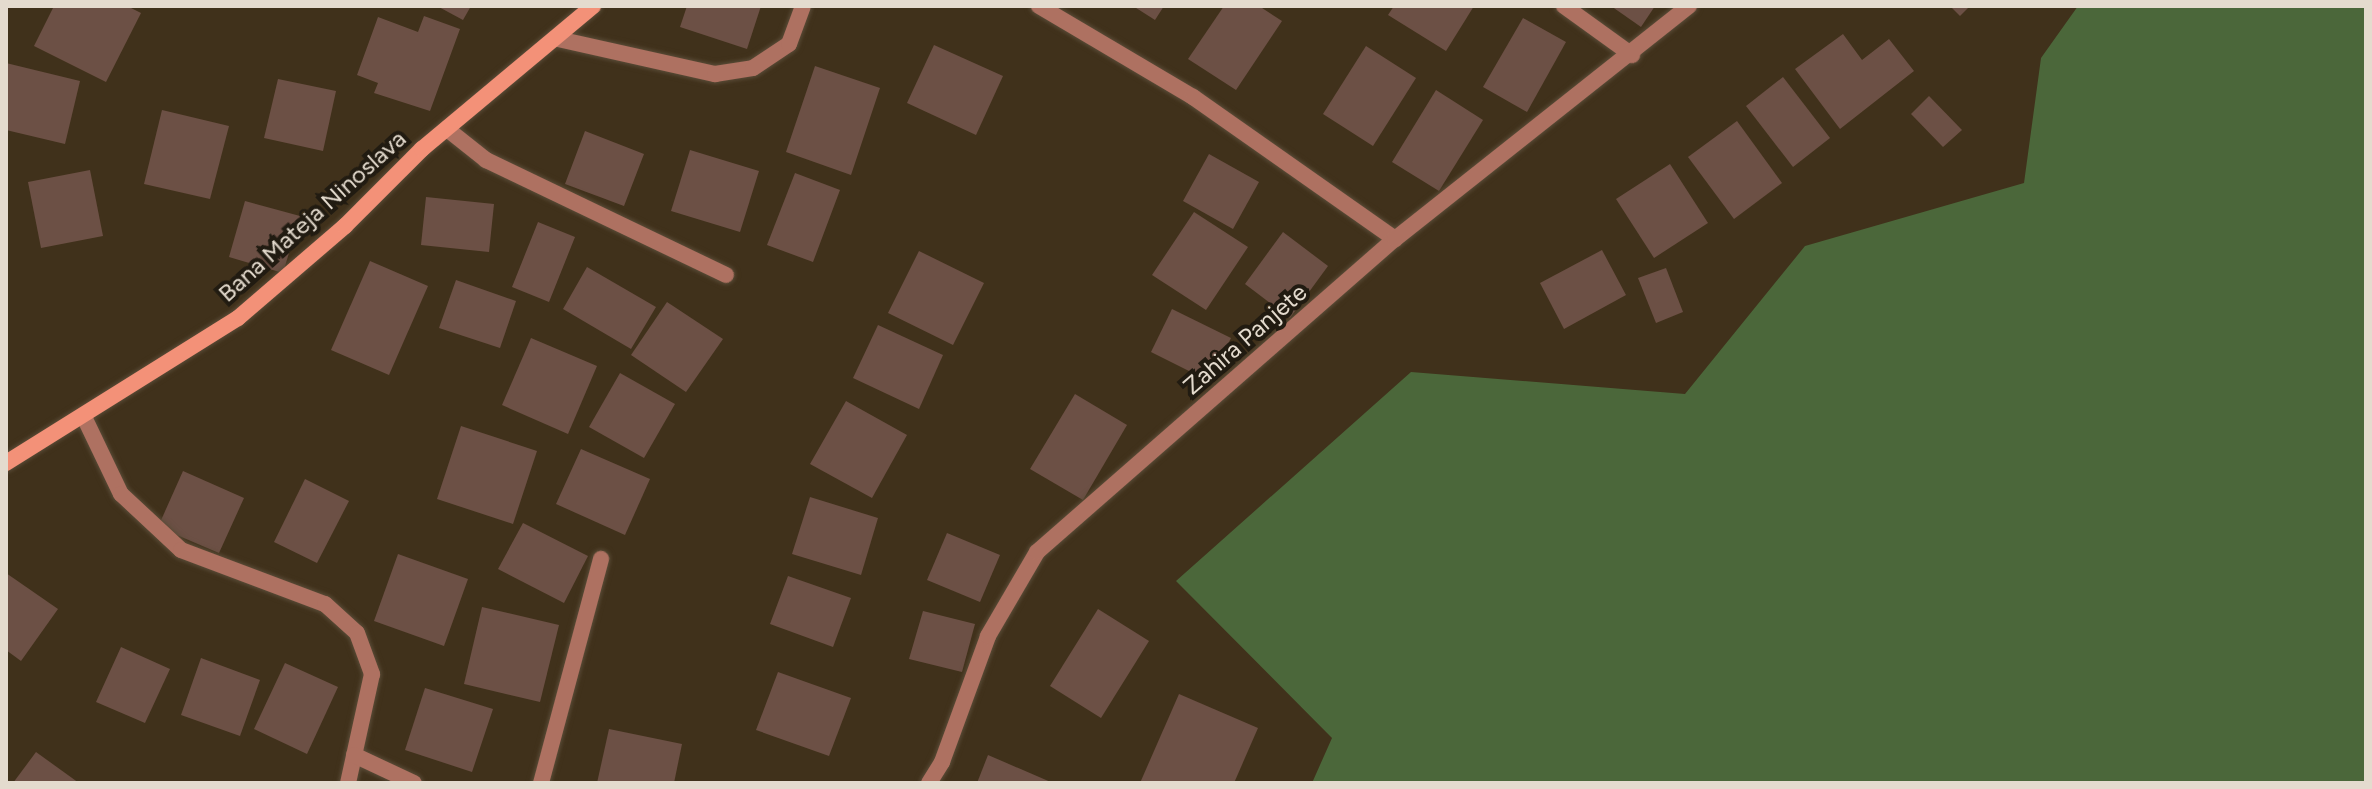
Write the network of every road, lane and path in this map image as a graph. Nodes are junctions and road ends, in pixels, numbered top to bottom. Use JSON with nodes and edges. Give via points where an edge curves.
{"nodes":[{"id":1,"x":593,"y":6,"type":"edge"},
{"id":2,"x":803,"y":6,"type":"edge"},
{"id":3,"x":1039,"y":6,"type":"edge"},
{"id":4,"x":1564,"y":6,"type":"edge"},
{"id":5,"x":1689,"y":6,"type":"edge"},
{"id":6,"x":558,"y":39,"type":"junction"},
{"id":7,"x":1632,"y":55,"type":"junction"},
{"id":8,"x":447,"y":129,"type":"junction"},
{"id":9,"x":1395,"y":239,"type":"junction"},
{"id":10,"x":726,"y":275,"type":"dead end"},
{"id":11,"x":85,"y":419,"type":"junction"},
{"id":12,"x":6,"y":463,"type":"edge"},
{"id":13,"x":601,"y":559,"type":"dead end"},
{"id":14,"x":354,"y":755,"type":"junction"},
{"id":15,"x":348,"y":783,"type":"edge"},
{"id":16,"x":414,"y":783,"type":"edge"},
{"id":17,"x":541,"y":783,"type":"edge"},
{"id":18,"x":929,"y":783,"type":"edge"}],
"edges":[{"from":1,"to":6,"type":"street","name":"Bana Mateja Ninoslava"},
{"from":2,"to":6,"type":"street","via":[[789,44],[753,68],[715,74]]},
{"from":3,"to":9,"type":"street","via":[[1193,97]]},
{"from":4,"to":7,"type":"street"},
{"from":5,"to":7,"type":"street","name":"Zahira Panjete"},
{"from":6,"to":8,"type":"street","name":"Bana Mateja Ninoslava"},
{"from":7,"to":9,"type":"street","name":"Zahira Panjete"},
{"from":8,"to":10,"type":"street","via":[[486,160]]},
{"from":8,"to":11,"type":"street","name":"Bana Mateja Ninoslava","via":[[238,318]]},
{"from":9,"to":18,"type":"street","name":"Zahira Panjete","via":[[1037,552],[988,636],[942,762]]},
{"from":11,"to":12,"type":"street","name":"Bana Mateja Ninoslava"},
{"from":11,"to":14,"type":"street","via":[[121,494],[181,550],[325,604],[357,633],[372,674]]},
{"from":13,"to":17,"type":"street"},
{"from":14,"to":15,"type":"street"},
{"from":14,"to":16,"type":"street"}]}
